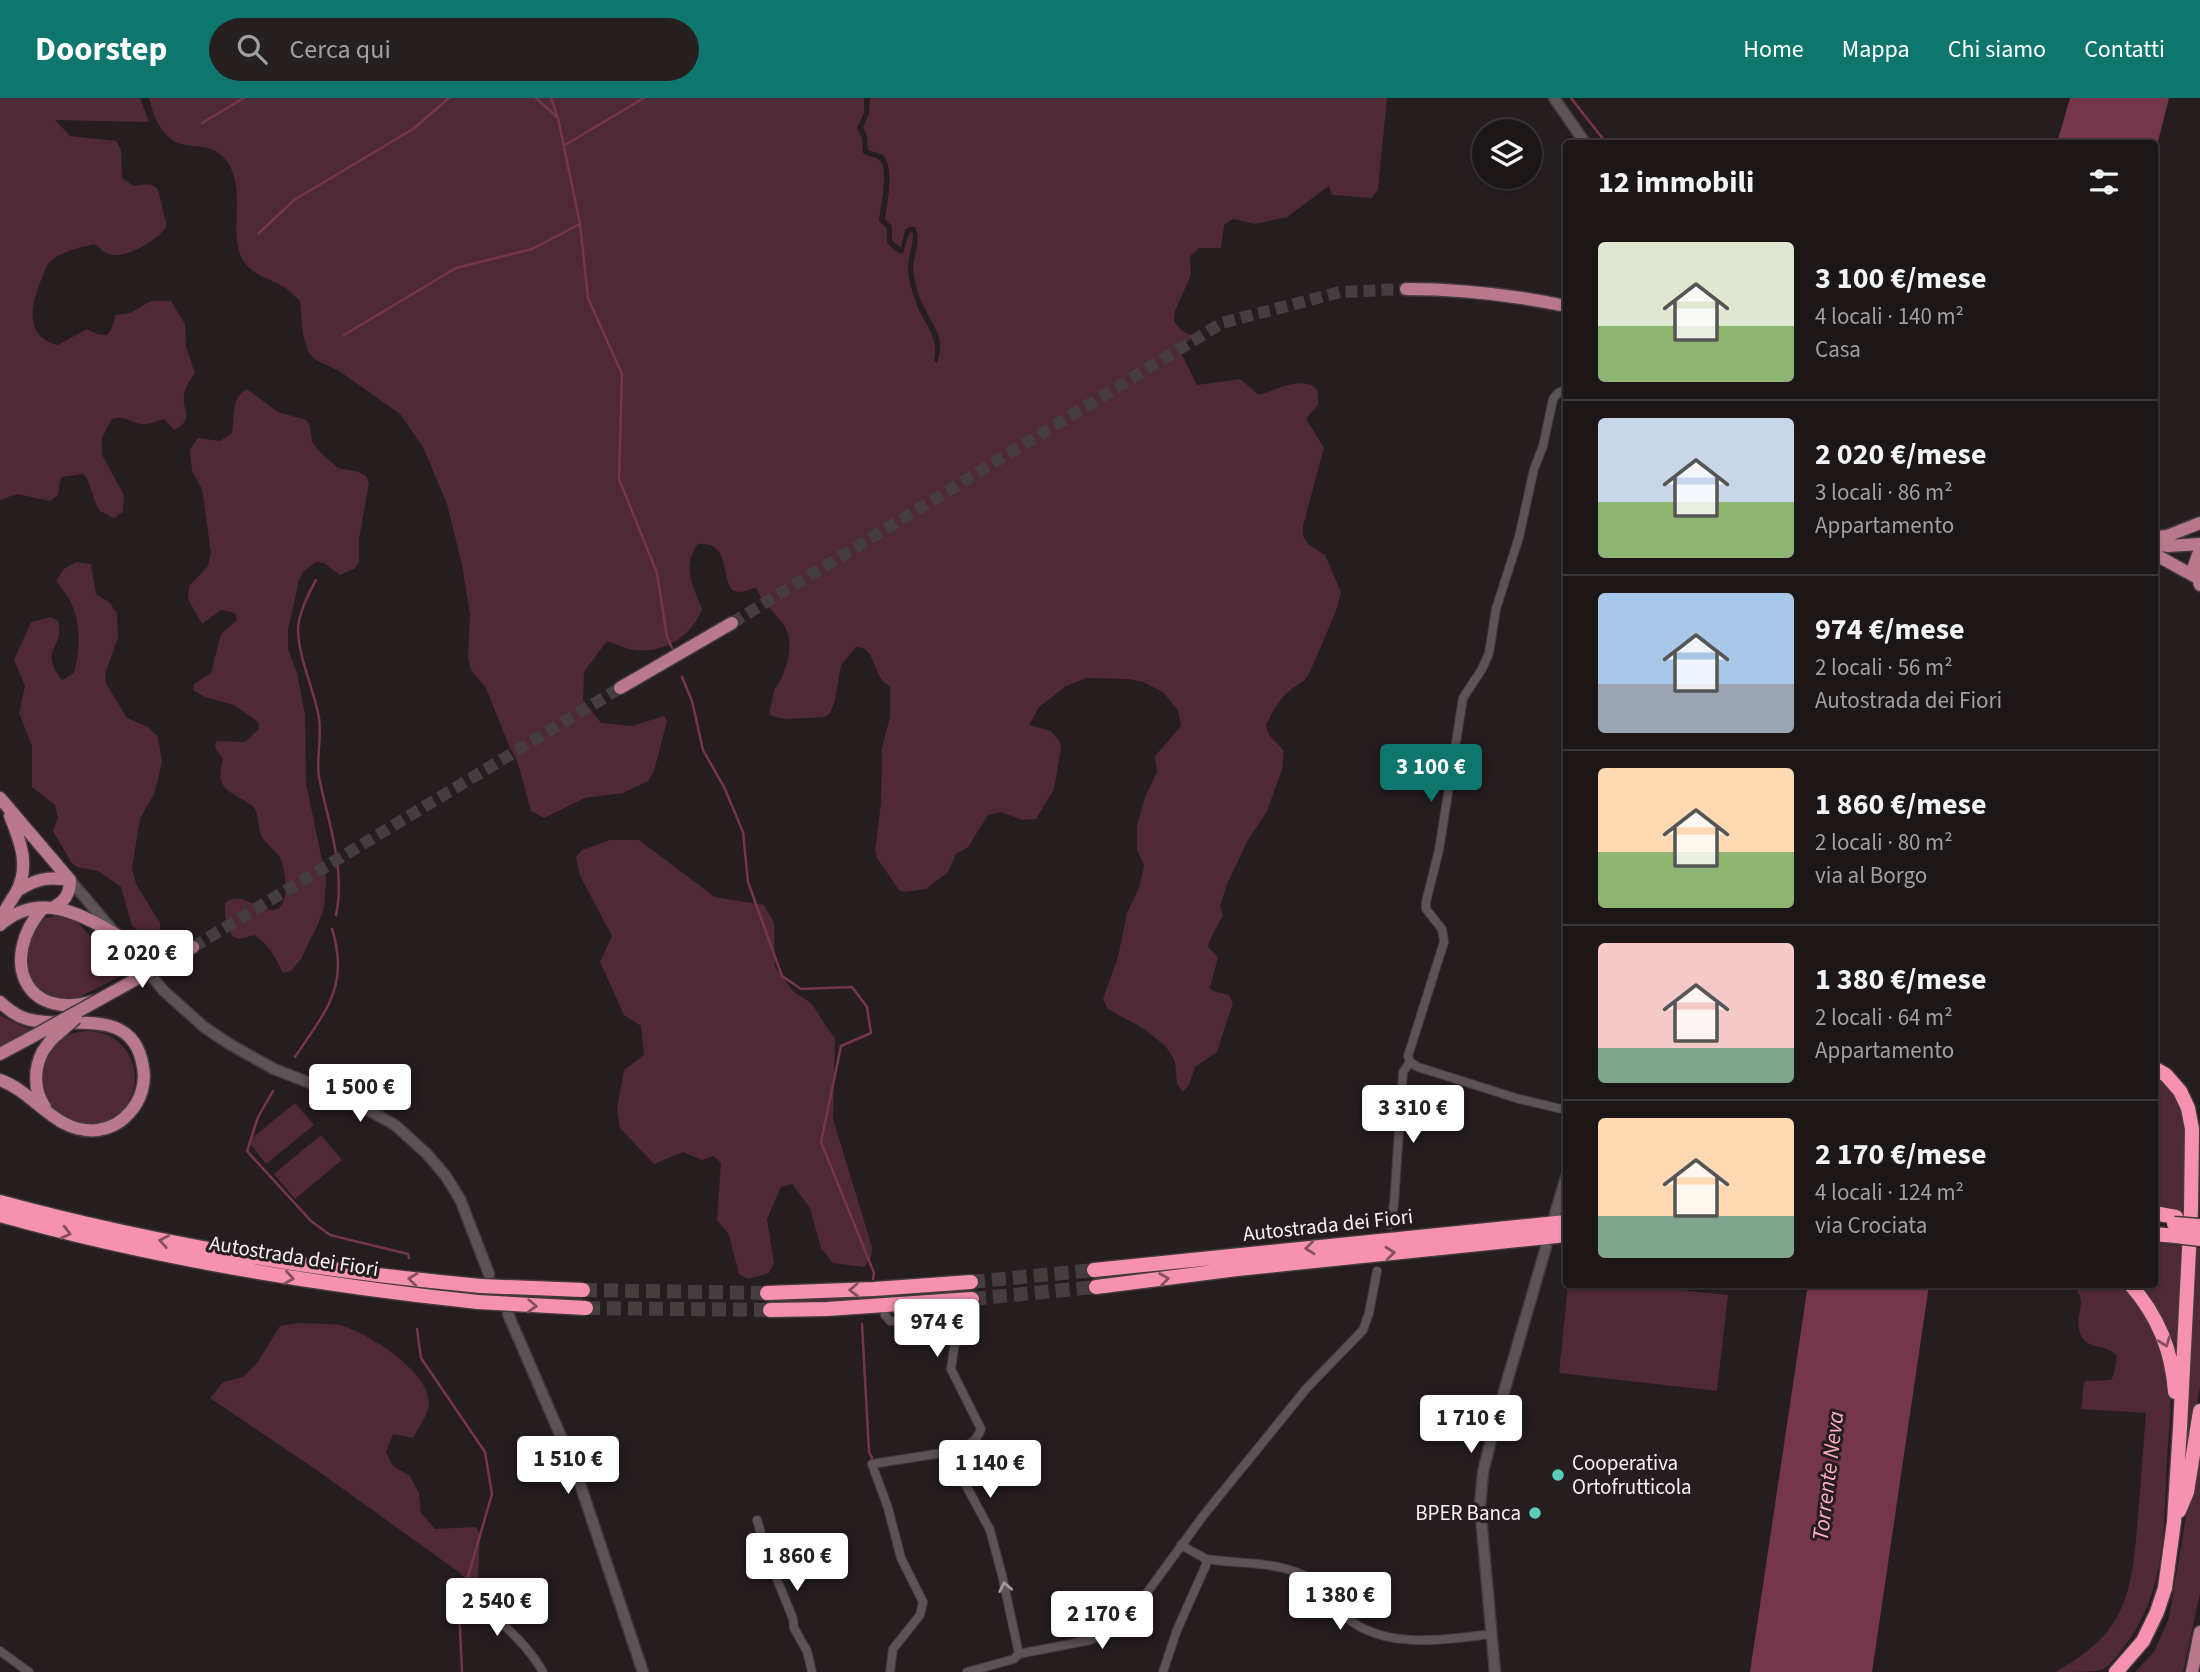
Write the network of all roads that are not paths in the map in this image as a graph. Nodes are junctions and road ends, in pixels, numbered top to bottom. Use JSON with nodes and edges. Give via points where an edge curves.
{"nodes":[{"id":1,"x":1554,"y":98,"type":"edge"},
{"id":2,"x":1583,"y":140,"type":"edge"},
{"id":3,"x":1406,"y":289,"type":"tunnel mouth"},
{"id":4,"x":1563,"y":305,"type":"edge"},
{"id":5,"x":1563,"y":390,"type":"edge"},
{"id":6,"x":2200,"y":523,"type":"edge"},
{"id":7,"x":2158,"y":537,"type":"edge"},
{"id":8,"x":2200,"y":544,"type":"edge"},
{"id":9,"x":2158,"y":545,"type":"edge"},
{"id":10,"x":2200,"y":549,"type":"edge"},
{"id":11,"x":2158,"y":556,"type":"edge"},
{"id":12,"x":2198,"y":581,"type":"edge"},
{"id":13,"x":732,"y":623,"type":"tunnel mouth"},
{"id":14,"x":620,"y":688,"type":"tunnel mouth"},
{"id":15,"x":2,"y":801,"type":"edge"},
{"id":16,"x":70,"y":880,"type":"junction"},
{"id":17,"x":17,"y":891,"type":"junction"},
{"id":18,"x":47,"y":908,"type":"junction"},
{"id":19,"x":0,"y":919,"type":"edge"},
{"id":20,"x":0,"y":925,"type":"edge"},
{"id":21,"x":117,"y":935,"type":"junction"},
{"id":22,"x":192,"y":947,"type":"tunnel mouth"},
{"id":23,"x":98,"y":1000,"type":"junction"},
{"id":24,"x":0,"y":1002,"type":"edge"},
{"id":25,"x":0,"y":1054,"type":"edge"},
{"id":26,"x":1410,"y":1062,"type":"junction"},
{"id":27,"x":2158,"y":1070,"type":"edge"},
{"id":28,"x":0,"y":1080,"type":"edge"},
{"id":29,"x":1563,"y":1109,"type":"edge"},
{"id":30,"x":54,"y":1118,"type":"junction"},
{"id":31,"x":0,"y":1202,"type":"edge"},
{"id":32,"x":0,"y":1215,"type":"edge"},
{"id":33,"x":2158,"y":1215,"type":"edge"},
{"id":34,"x":1391,"y":1218,"type":"tunnel mouth"},
{"id":35,"x":1561,"y":1218,"type":"edge"},
{"id":36,"x":2158,"y":1223,"type":"edge"},
{"id":37,"x":2200,"y":1224,"type":"edge"},
{"id":38,"x":2175,"y":1225,"type":"junction"},
{"id":39,"x":2158,"y":1232,"type":"edge"},
{"id":40,"x":1563,"y":1235,"type":"edge"},
{"id":41,"x":2200,"y":1239,"type":"edge"},
{"id":42,"x":1546,"y":1247,"type":"dead end"},
{"id":43,"x":1094,"y":1270,"type":"tunnel mouth"},
{"id":44,"x":1377,"y":1271,"type":"dead end"},
{"id":45,"x":485,"y":1280,"type":"junction"},
{"id":46,"x":971,"y":1282,"type":"tunnel mouth"},
{"id":47,"x":1096,"y":1287,"type":"tunnel mouth"},
{"id":48,"x":2133,"y":1288,"type":"edge"},
{"id":49,"x":583,"y":1290,"type":"tunnel mouth"},
{"id":50,"x":767,"y":1293,"type":"tunnel mouth"},
{"id":51,"x":972,"y":1299,"type":"tunnel mouth"},
{"id":52,"x":586,"y":1308,"type":"tunnel mouth"},
{"id":53,"x":770,"y":1310,"type":"tunnel mouth"},
{"id":54,"x":508,"y":1314,"type":"dead end"},
{"id":55,"x":885,"y":1315,"type":"dead end"},
{"id":56,"x":2200,"y":1411,"type":"edge"},
{"id":57,"x":2180,"y":1428,"type":"junction"},
{"id":58,"x":948,"y":1452,"type":"junction"},
{"id":59,"x":757,"y":1520,"type":"dead end"},
{"id":60,"x":2174,"y":1522,"type":"junction"},
{"id":61,"x":1181,"y":1545,"type":"junction"},
{"id":62,"x":1206,"y":1559,"type":"junction"},
{"id":63,"x":467,"y":1592,"type":"dead end"},
{"id":64,"x":2200,"y":1632,"type":"edge"},
{"id":65,"x":1491,"y":1634,"type":"junction"},
{"id":66,"x":0,"y":1651,"type":"edge"},
{"id":67,"x":1019,"y":1654,"type":"junction"},
{"id":68,"x":29,"y":1672,"type":"edge"},
{"id":69,"x":543,"y":1672,"type":"edge"},
{"id":70,"x":643,"y":1672,"type":"edge"},
{"id":71,"x":811,"y":1672,"type":"edge"},
{"id":72,"x":890,"y":1672,"type":"edge"},
{"id":73,"x":967,"y":1672,"type":"edge"},
{"id":74,"x":1163,"y":1672,"type":"edge"},
{"id":75,"x":1495,"y":1672,"type":"edge"},
{"id":76,"x":2116,"y":1672,"type":"edge"},
{"id":77,"x":2192,"y":1672,"type":"edge"}],
"edges":[{"from":1,"to":2,"type":"main road"},
{"from":3,"to":4,"type":"main road","via":[[1480,292]]},
{"from":5,"to":26,"type":"street","via":[[1553,399],[1496,609],[1489,653],[1463,698],[1439,850],[1426,902],[1426,909],[1442,929],[1444,942],[1411,1042]]},
{"from":6,"to":7,"type":"main road"},
{"from":8,"to":9,"type":"main road"},
{"from":10,"to":12,"type":"main road","via":[[2194,566]]},
{"from":11,"to":12,"type":"main road"},
{"from":13,"to":14,"type":"main road"},
{"from":15,"to":16,"type":"main road"},
{"from":15,"to":17,"type":"main road","via":[[23,853]]},
{"from":16,"to":17,"type":"main road","via":[[41,878]]},
{"from":16,"to":18,"type":"main road","via":[[63,902]]},
{"from":16,"to":21,"type":"main road"},
{"from":17,"to":19,"type":"main road"},
{"from":18,"to":20,"type":"main road","via":[[18,913]]},
{"from":18,"to":21,"type":"main road","via":[[79,914]]},
{"from":18,"to":23,"type":"main road","bridge":true,"via":[[26,923],[14,941],[10,960],[15,980],[30,995],[62,1005]]},
{"from":21,"to":45,"type":"main road","via":[[169,997],[215,1035],[274,1069],[341,1095],[395,1125],[427,1154],[460,1199]]},
{"from":22,"to":23,"type":"main road","bridge":true},
{"from":23,"to":25,"type":"main road","bridge":true},
{"from":23,"to":30,"type":"main road","bridge":true,"via":[[61,1031],[37,1064],[41,1103]]},
{"from":24,"to":30,"type":"main road","via":[[19,1016],[41,1022],[107,1024],[130,1038],[139,1054],[144,1071],[140,1097],[118,1122],[85,1130]]},
{"from":26,"to":29,"type":"street"},
{"from":26,"to":34,"type":"street","via":[[1403,1072]]},
{"from":27,"to":57,"type":"highway","via":[[2180,1091],[2192,1129]]},
{"from":28,"to":30,"type":"main road","via":[[19,1088]]},
{"from":45,"to":31,"type":"highway","name":"Autostrada dei Fiori","one_way":true,"via":[[347,1272],[244,1256]]},
{"from":32,"to":52,"type":"highway","name":"Autostrada dei Fiori","one_way":true,"bridge":true,"via":[[105,1242],[347,1287]]},
{"from":33,"to":38,"type":"highway"},
{"from":35,"to":43,"type":"highway","name":"Autostrada dei Fiori","one_way":true},
{"from":36,"to":38,"type":"highway"},
{"from":37,"to":38,"type":"highway","bridge":true},
{"from":38,"to":39,"type":"highway"},
{"from":38,"to":41,"type":"highway","bridge":true},
{"from":47,"to":40,"type":"highway","name":"Autostrada dei Fiori","one_way":true},
{"from":42,"to":65,"type":"main road","via":[[1483,1472],[1480,1506]]},
{"from":44,"to":61,"type":"street","via":[[1363,1331],[1306,1388]]},
{"from":45,"to":49,"type":"highway","name":"Autostrada dei Fiori","bridge":true},
{"from":46,"to":50,"type":"highway","one_way":true},
{"from":48,"to":57,"type":"highway","one_way":true,"via":[[2164,1338],[2172,1363]]},
{"from":51,"to":53,"type":"highway"},
{"from":54,"to":70,"type":"main road","via":[[575,1469]]},
{"from":55,"to":58,"type":"street","via":[[890,1321],[936,1319],[956,1335],[951,1369],[981,1429],[963,1448]]},
{"from":56,"to":60,"type":"highway","via":[[2187,1492]]},
{"from":57,"to":60,"type":"highway"},
{"from":67,"to":58,"type":"street","one_way":true,"via":[[989,1530]]},
{"from":58,"to":72,"type":"street","via":[[872,1464],[901,1558],[923,1602],[920,1615],[893,1649]]},
{"from":59,"to":71,"type":"street"},
{"from":60,"to":76,"type":"highway","via":[[2157,1612],[2143,1640]]},
{"from":61,"to":62,"type":"street"},
{"from":61,"to":67,"type":"street","via":[[1113,1631]]},
{"from":62,"to":65,"type":"street","via":[[1278,1566],[1300,1573],[1323,1588],[1347,1619],[1377,1634],[1403,1640]]},
{"from":62,"to":74,"type":"street"},
{"from":63,"to":69,"type":"street","via":[[515,1635]]},
{"from":64,"to":77,"type":"main road"},
{"from":65,"to":75,"type":"main road"},
{"from":66,"to":68,"type":"street"},
{"from":67,"to":73,"type":"street"}]}
